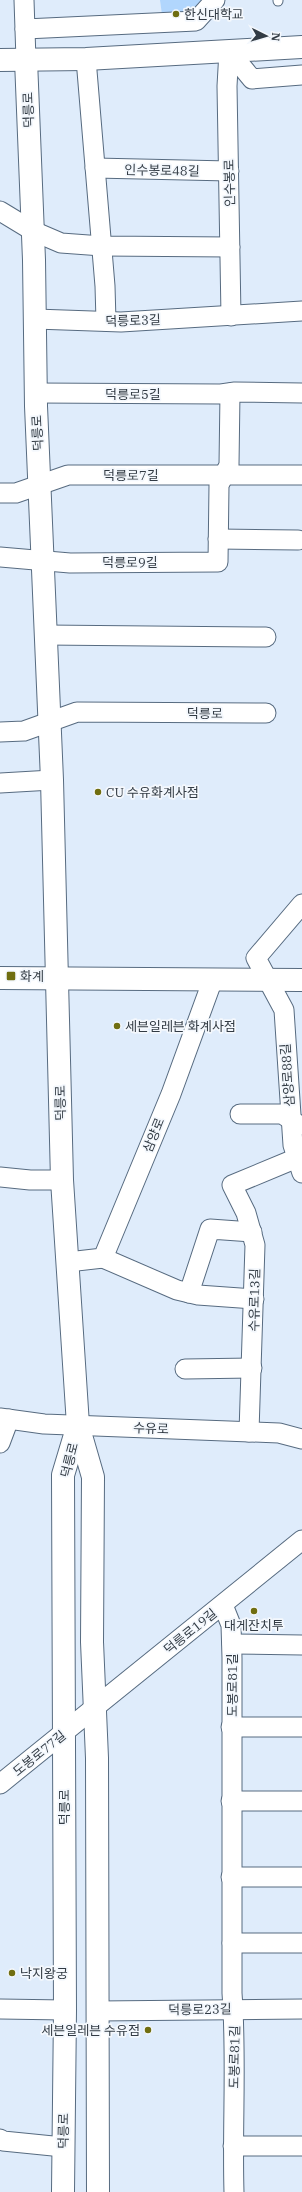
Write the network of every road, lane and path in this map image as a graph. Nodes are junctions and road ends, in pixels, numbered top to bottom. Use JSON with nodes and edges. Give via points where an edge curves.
{"nodes":[{"id":1,"x":24,"y":0,"type":"edge"},
{"id":2,"x":215,"y":0,"type":"edge"},
{"id":3,"x":25,"y":29,"type":"junction"},
{"id":4,"x":302,"y":47,"type":"edge"},
{"id":5,"x":229,"y":51,"type":"junction"},
{"id":6,"x":0,"y":60,"type":"edge"},
{"id":7,"x":26,"y":60,"type":"junction"},
{"id":8,"x":86,"y":60,"type":"junction"},
{"id":9,"x":302,"y":75,"type":"edge"},
{"id":10,"x":95,"y":168,"type":"junction"},
{"id":11,"x":229,"y":171,"type":"junction"},
{"id":12,"x":0,"y":211,"type":"edge"},
{"id":13,"x":33,"y":231,"type":"junction"},
{"id":14,"x":102,"y":246,"type":"junction"},
{"id":15,"x":230,"y":247,"type":"junction"},
{"id":16,"x":302,"y":311,"type":"edge"},
{"id":17,"x":231,"y":316,"type":"junction"},
{"id":18,"x":35,"y":319,"type":"junction"},
{"id":19,"x":106,"y":322,"type":"junction"},
{"id":20,"x":36,"y":393,"type":"junction"},
{"id":21,"x":230,"y":393,"type":"junction"},
{"id":22,"x":302,"y":393,"type":"edge"},
{"id":23,"x":224,"y":475,"type":"junction"},
{"id":24,"x":302,"y":475,"type":"edge"},
{"id":25,"x":40,"y":485,"type":"junction"},
{"id":26,"x":0,"y":493,"type":"edge"},
{"id":27,"x":218,"y":539,"type":"junction"},
{"id":28,"x":298,"y":540,"type":"dead end"},
{"id":29,"x":0,"y":558,"type":"edge"},
{"id":30,"x":43,"y":560,"type":"junction"},
{"id":31,"x":46,"y":635,"type":"junction"},
{"id":32,"x":266,"y":637,"type":"dead end"},
{"id":33,"x":266,"y":713,"type":"dead end"},
{"id":34,"x":49,"y":721,"type":"junction"},
{"id":35,"x":0,"y":732,"type":"edge"},
{"id":36,"x":52,"y":780,"type":"junction"},
{"id":37,"x":0,"y":783,"type":"edge"},
{"id":38,"x":302,"y":904,"type":"edge"},
{"id":39,"x":57,"y":977,"type":"junction"},
{"id":40,"x":0,"y":978,"type":"edge"},
{"id":41,"x":213,"y":979,"type":"junction"},
{"id":42,"x":269,"y":980,"type":"junction"},
{"id":43,"x":302,"y":980,"type":"edge"},
{"id":44,"x":240,"y":1114,"type":"dead end"},
{"id":45,"x":296,"y":1123,"type":"edge"},
{"id":46,"x":300,"y":1166,"type":"edge"},
{"id":47,"x":0,"y":1177,"type":"edge"},
{"id":48,"x":62,"y":1180,"type":"junction"},
{"id":49,"x":252,"y":1232,"type":"junction"},
{"id":50,"x":103,"y":1258,"type":"junction"},
{"id":51,"x":68,"y":1262,"type":"junction"},
{"id":52,"x":189,"y":1293,"type":"junction"},
{"id":53,"x":254,"y":1299,"type":"junction"},
{"id":54,"x":252,"y":1368,"type":"junction"},
{"id":55,"x":185,"y":1369,"type":"dead end"},
{"id":56,"x":5,"y":1419,"type":"edge"},
{"id":57,"x":78,"y":1425,"type":"junction"},
{"id":58,"x":249,"y":1432,"type":"junction"},
{"id":59,"x":302,"y":1439,"type":"edge"},
{"id":60,"x":0,"y":1443,"type":"edge"},
{"id":61,"x":302,"y":1540,"type":"edge"},
{"id":62,"x":223,"y":1605,"type":"junction"},
{"id":63,"x":232,"y":1644,"type":"junction"},
{"id":64,"x":302,"y":1645,"type":"edge"},
{"id":65,"x":78,"y":1721,"type":"junction"},
{"id":66,"x":231,"y":1727,"type":"junction"},
{"id":67,"x":302,"y":1727,"type":"edge"},
{"id":68,"x":0,"y":1784,"type":"edge"},
{"id":69,"x":231,"y":1801,"type":"junction"},
{"id":70,"x":302,"y":1801,"type":"edge"},
{"id":71,"x":231,"y":1877,"type":"junction"},
{"id":72,"x":302,"y":1877,"type":"edge"},
{"id":73,"x":232,"y":1943,"type":"junction"},
{"id":74,"x":302,"y":1943,"type":"edge"},
{"id":75,"x":233,"y":2008,"type":"junction"},
{"id":76,"x":0,"y":2009,"type":"edge"},
{"id":77,"x":302,"y":2009,"type":"edge"},
{"id":78,"x":65,"y":2010,"type":"junction"},
{"id":79,"x":98,"y":2011,"type":"junction"},
{"id":80,"x":0,"y":2139,"type":"edge"},
{"id":81,"x":233,"y":2146,"type":"junction"},
{"id":82,"x":302,"y":2146,"type":"edge"},
{"id":83,"x":63,"y":2148,"type":"junction"},
{"id":84,"x":63,"y":2192,"type":"edge"},
{"id":85,"x":98,"y":2192,"type":"edge"},
{"id":86,"x":234,"y":2192,"type":"edge"}],
"edges":[{"from":1,"to":3,"type":"street"},
{"from":2,"to":3,"type":"street","via":[[196,21]]},
{"from":3,"to":7,"type":"street"},
{"from":4,"to":5,"type":"main road"},
{"from":5,"to":8,"type":"main road"},
{"from":5,"to":9,"type":"street","via":[[252,79]]},
{"from":5,"to":11,"type":"street","name":"인수봉로"},
{"from":6,"to":7,"type":"main road"},
{"from":7,"to":8,"type":"main road"},
{"from":7,"to":13,"type":"main road","name":"덕릉로"},
{"from":8,"to":10,"type":"street"},
{"from":10,"to":11,"type":"street","name":"인수봉로48길"},
{"from":10,"to":14,"type":"street"},
{"from":11,"to":15,"type":"street","name":"인수봉로"},
{"from":12,"to":13,"type":"street"},
{"from":13,"to":14,"type":"street","via":[[61,243]]},
{"from":13,"to":18,"type":"main road","name":"덕릉로"},
{"from":14,"to":15,"type":"street"},
{"from":14,"to":19,"type":"street"},
{"from":15,"to":17,"type":"street","name":"인수봉로"},
{"from":16,"to":17,"type":"street","name":"덕릉로3길"},
{"from":17,"to":19,"type":"street","name":"덕릉로3길"},
{"from":18,"to":19,"type":"street","name":"덕릉로3길"},
{"from":18,"to":20,"type":"main road","name":"덕릉로"},
{"from":20,"to":21,"type":"street","name":"덕릉로5길"},
{"from":20,"to":25,"type":"main road","name":"덕릉로"},
{"from":21,"to":22,"type":"street","name":"덕릉로5길"},
{"from":21,"to":23,"type":"street","via":[[229,465]]},
{"from":23,"to":24,"type":"street","name":"덕릉로7길"},
{"from":23,"to":25,"type":"street","name":"덕릉로7길","via":[[68,475]]},
{"from":23,"to":27,"type":"street","via":[[219,485]]},
{"from":25,"to":26,"type":"street","name":"덕릉로7길","via":[[16,493]]},
{"from":25,"to":30,"type":"main road","name":"덕릉로"},
{"from":27,"to":28,"type":"street"},
{"from":27,"to":30,"type":"street","name":"덕릉로9길","via":[[218,562],[70,563]]},
{"from":29,"to":30,"type":"street","name":"덕릉로9길"},
{"from":30,"to":31,"type":"main road","name":"덕릉로"},
{"from":31,"to":32,"type":"street"},
{"from":31,"to":34,"type":"main road","name":"덕릉로"},
{"from":33,"to":34,"type":"street","name":"덕릉로","via":[[77,712]]},
{"from":34,"to":35,"type":"street","via":[[24,731]]},
{"from":34,"to":36,"type":"main road","name":"덕릉로"},
{"from":36,"to":37,"type":"street"},
{"from":36,"to":39,"type":"main road","name":"덕릉로"},
{"from":38,"to":42,"type":"street","name":"삼양로88길","via":[[256,958]]},
{"from":39,"to":40,"type":"main road"},
{"from":39,"to":41,"type":"main road"},
{"from":39,"to":48,"type":"main road","name":"덕릉로"},
{"from":41,"to":42,"type":"main road"},
{"from":41,"to":50,"type":"street","name":"삼양로","via":[[171,1094]]},
{"from":42,"to":43,"type":"main road"},
{"from":42,"to":45,"type":"street","name":"삼양로88길","via":[[284,1010]]},
{"from":44,"to":45,"type":"street","via":[[282,1114]]},
{"from":45,"to":46,"type":"street","name":"삼양로88길","via":[[293,1145]]},
{"from":46,"to":49,"type":"street","name":"수유로13길","via":[[232,1185]]},
{"from":47,"to":48,"type":"street"},
{"from":48,"to":51,"type":"main road","name":"덕릉로"},
{"from":49,"to":52,"type":"street","via":[[210,1230]]},
{"from":49,"to":53,"type":"street","name":"수유로13길","via":[[255,1245]]},
{"from":50,"to":51,"type":"street"},
{"from":50,"to":52,"type":"street"},
{"from":51,"to":57,"type":"main road","name":"덕릉로"},
{"from":52,"to":53,"type":"street"},
{"from":53,"to":54,"type":"street","name":"수유로13길"},
{"from":54,"to":55,"type":"street"},
{"from":54,"to":58,"type":"street","name":"수유로13길"},
{"from":56,"to":57,"type":"street","name":"수유로"},
{"from":56,"to":60,"type":"street"},
{"from":57,"to":58,"type":"street","name":"수유로"},
{"from":57,"to":65,"type":"main road","name":"덕릉로","via":[[63,1475]]},
{"from":57,"to":65,"type":"main road","name":"덕릉로","via":[[93,1477],[92,1642]]},
{"from":58,"to":59,"type":"street","name":"수유로"},
{"from":61,"to":62,"type":"street","name":"덕릉로19길"},
{"from":62,"to":63,"type":"street","name":"도봉로81길","via":[[231,1625]]},
{"from":62,"to":65,"type":"street","name":"덕릉로19길"},
{"from":63,"to":64,"type":"street","name":"도봉로81길"},
{"from":63,"to":66,"type":"street","name":"도봉로81길"},
{"from":65,"to":68,"type":"street","name":"도봉로77길"},
{"from":65,"to":78,"type":"main road","name":"덕릉로"},
{"from":65,"to":79,"type":"main road","name":"덕릉로","via":[[97,1758]]},
{"from":66,"to":67,"type":"street","name":"도봉로81길"},
{"from":66,"to":69,"type":"street","name":"도봉로81길"},
{"from":69,"to":70,"type":"street"},
{"from":69,"to":71,"type":"street","name":"도봉로81길"},
{"from":71,"to":72,"type":"street"},
{"from":71,"to":73,"type":"street","name":"도봉로81길"},
{"from":73,"to":74,"type":"street"},
{"from":73,"to":75,"type":"street","name":"도봉로81길"},
{"from":75,"to":77,"type":"street","name":"덕릉로23길"},
{"from":75,"to":79,"type":"street","name":"덕릉로23길"},
{"from":75,"to":81,"type":"street","name":"도봉로81길"},
{"from":76,"to":78,"type":"street"},
{"from":78,"to":83,"type":"main road","name":"덕릉로"},
{"from":79,"to":85,"type":"main road","name":"덕릉로"},
{"from":80,"to":83,"type":"street"},
{"from":81,"to":82,"type":"street"},
{"from":81,"to":86,"type":"street","name":"도봉로81길"},
{"from":83,"to":84,"type":"main road","name":"덕릉로"}]}
